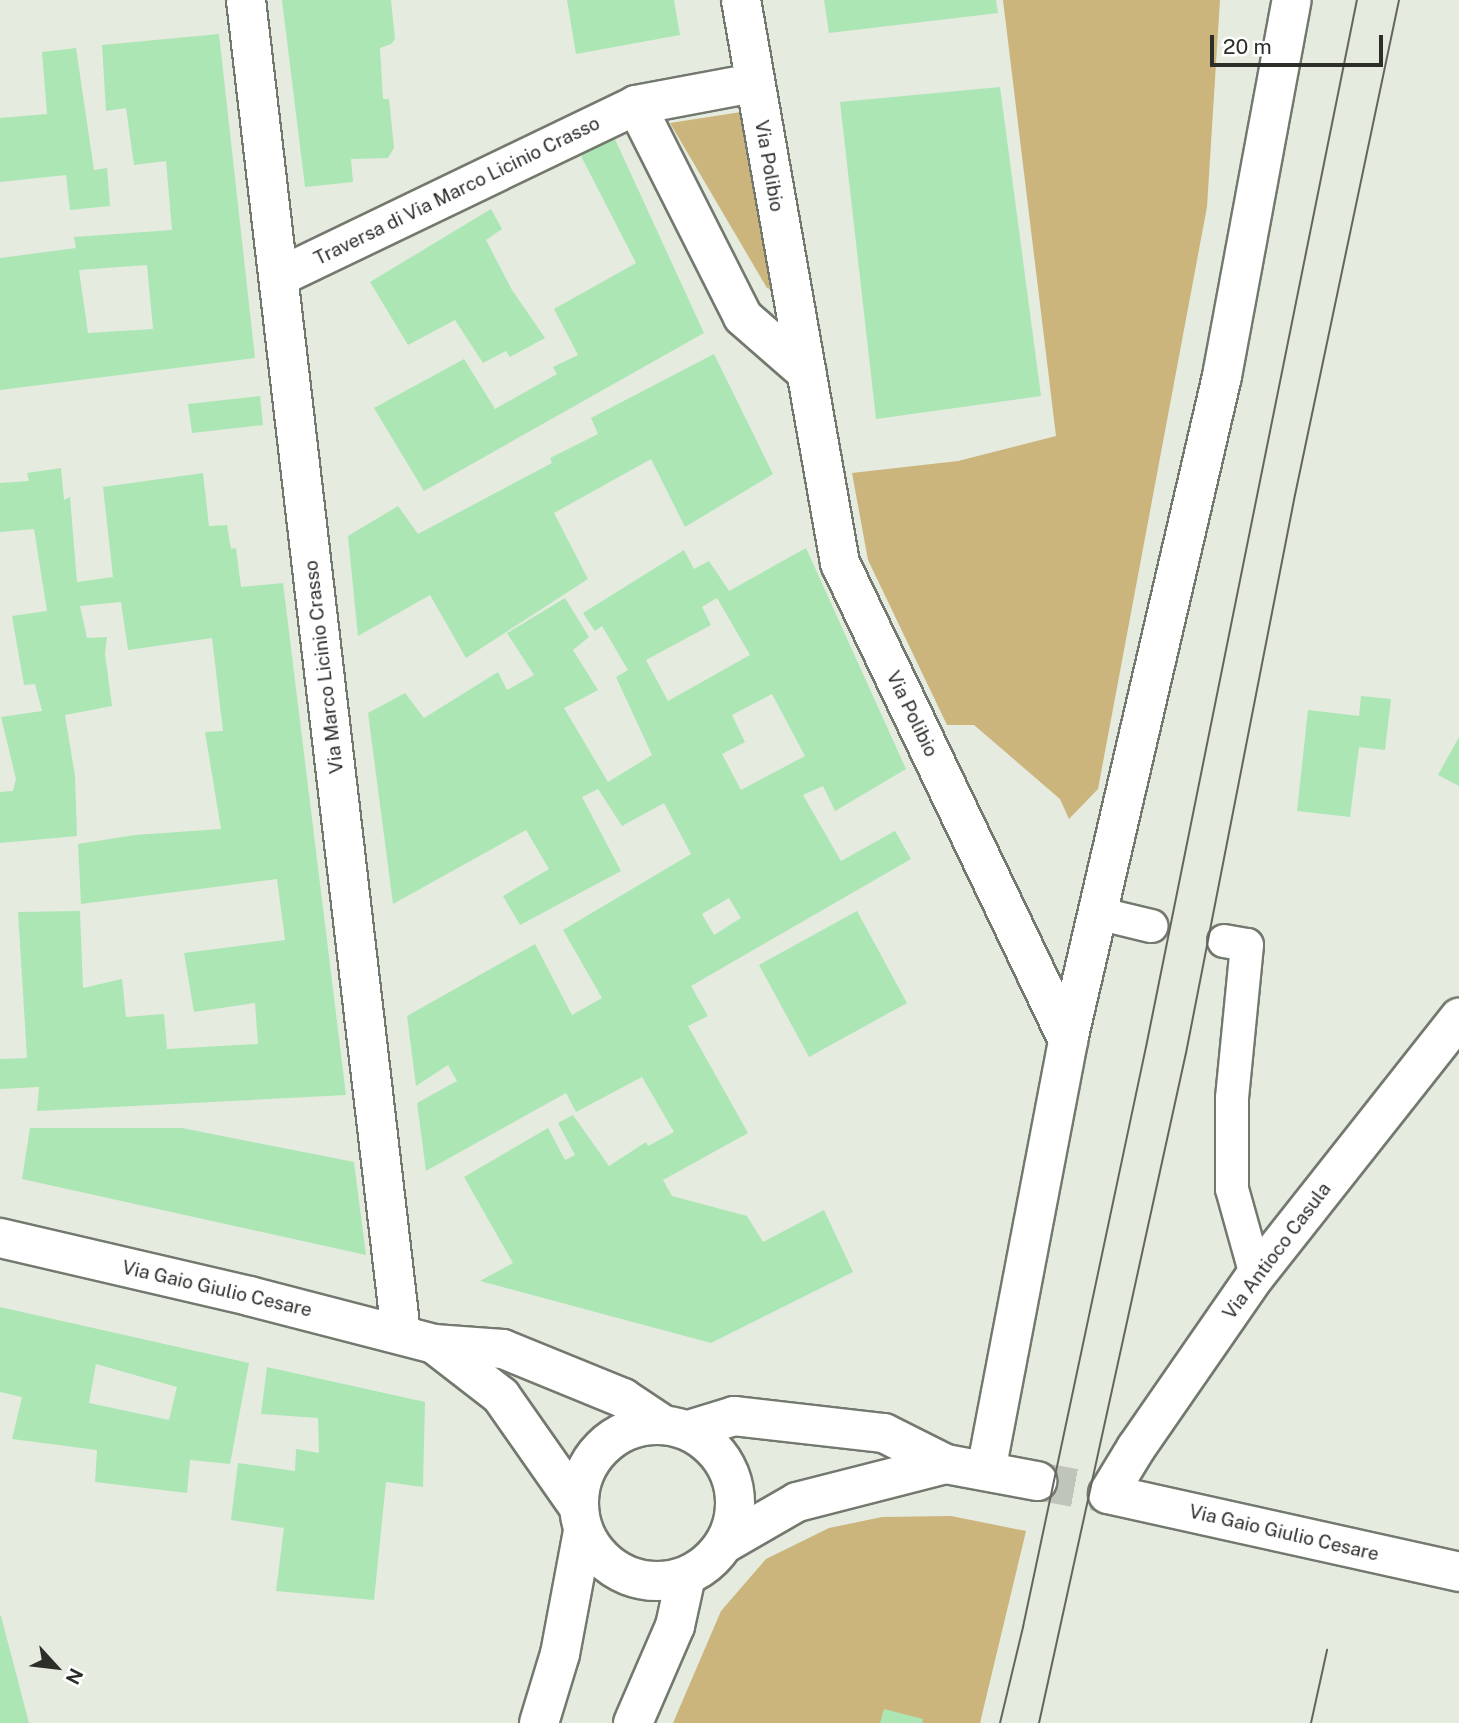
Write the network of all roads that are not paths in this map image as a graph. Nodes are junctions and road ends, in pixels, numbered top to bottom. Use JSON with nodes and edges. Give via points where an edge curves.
{"nodes":[{"id":1,"x":246,"y":0,"type":"edge"},
{"id":2,"x":741,"y":0,"type":"edge"},
{"id":3,"x":1292,"y":0,"type":"edge"},
{"id":4,"x":754,"y":83,"type":"junction"},
{"id":5,"x":636,"y":105,"type":"junction"},
{"id":6,"x":279,"y":277,"type":"junction"},
{"id":7,"x":806,"y":372,"type":"junction"},
{"id":8,"x":1097,"y":913,"type":"junction"},
{"id":9,"x":1151,"y":926,"type":"dead end"},
{"id":10,"x":1224,"y":941,"type":"dead end"},
{"id":11,"x":1459,"y":1018,"type":"edge"},
{"id":12,"x":1068,"y":1040,"type":"junction"},
{"id":13,"x":0,"y":1238,"type":"edge"},
{"id":14,"x":1256,"y":1275,"type":"junction"},
{"id":15,"x":417,"y":1339,"type":"junction"},
{"id":16,"x":676,"y":1427,"type":"junction"},
{"id":17,"x":946,"y":1464,"type":"junction"},
{"id":18,"x":986,"y":1471,"type":"junction"},
{"id":19,"x":1037,"y":1481,"type":"tunnel mouth"},
{"id":20,"x":1108,"y":1494,"type":"joint"},
{"id":21,"x":580,"y":1518,"type":"junction"},
{"id":22,"x":724,"y":1544,"type":"junction"},
{"id":23,"x":1459,"y":1572,"type":"edge"},
{"id":24,"x":686,"y":1576,"type":"junction"},
{"id":25,"x":539,"y":1723,"type":"edge"},
{"id":26,"x":633,"y":1723,"type":"edge"}],
"edges":[{"from":1,"to":6,"type":"street","name":"Via Marco Licinio Crasso"},
{"from":2,"to":4,"type":"street","name":"Via Polibio"},
{"from":3,"to":8,"type":"street","via":[[1222,376]]},
{"from":4,"to":5,"type":"street","name":"Traversa di Via Marco Licinio Crasso"},
{"from":4,"to":7,"type":"street","name":"Via Polibio"},
{"from":5,"to":6,"type":"street","name":"Traversa di Via Marco Licinio Crasso"},
{"from":5,"to":7,"type":"street","via":[[743,317]]},
{"from":6,"to":15,"type":"street","name":"Via Marco Licinio Crasso"},
{"from":7,"to":12,"type":"street","name":"Via Polibio","via":[[840,563]]},
{"from":8,"to":9,"type":"lane"},
{"from":8,"to":12,"type":"street"},
{"from":10,"to":14,"type":"lane","via":[[1247,945],[1232,1098],[1232,1189]]},
{"from":11,"to":14,"type":"street","name":"Via Antioco Casula"},
{"from":12,"to":18,"type":"street"},
{"from":13,"to":15,"type":"street","name":"Via Gaio Giulio Cesare"},
{"from":14,"to":20,"type":"street","name":"Via Antioco Casula"},
{"from":15,"to":16,"type":"street","name":"Via Gaio Giulio Cesare","via":[[503,1349],[623,1398]]},
{"from":15,"to":21,"type":"street","name":"Via Gaio Giulio Cesare","via":[[501,1396]]},
{"from":16,"to":17,"type":"street","via":[[734,1416],[884,1433]]},
{"from":16,"to":21,"type":"street","via":[[636,1427],[611,1439],[592,1458],[581,1481]]},
{"from":16,"to":22,"type":"street","via":[[712,1445],[728,1467],[736,1494],[734,1520]]},
{"from":17,"to":18,"type":"street"},
{"from":17,"to":22,"type":"street","via":[[797,1502]]},
{"from":18,"to":19,"type":"street"},
{"from":20,"to":23,"type":"street","name":"Via Gaio Giulio Cesare"},
{"from":21,"to":24,"type":"street","via":[[596,1552],[614,1569],[637,1579],[662,1582]]},
{"from":21,"to":25,"type":"street","via":[[560,1654]]},
{"from":22,"to":24,"type":"street","via":[[708,1563]]},
{"from":24,"to":26,"type":"street","via":[[675,1626]]}]}
